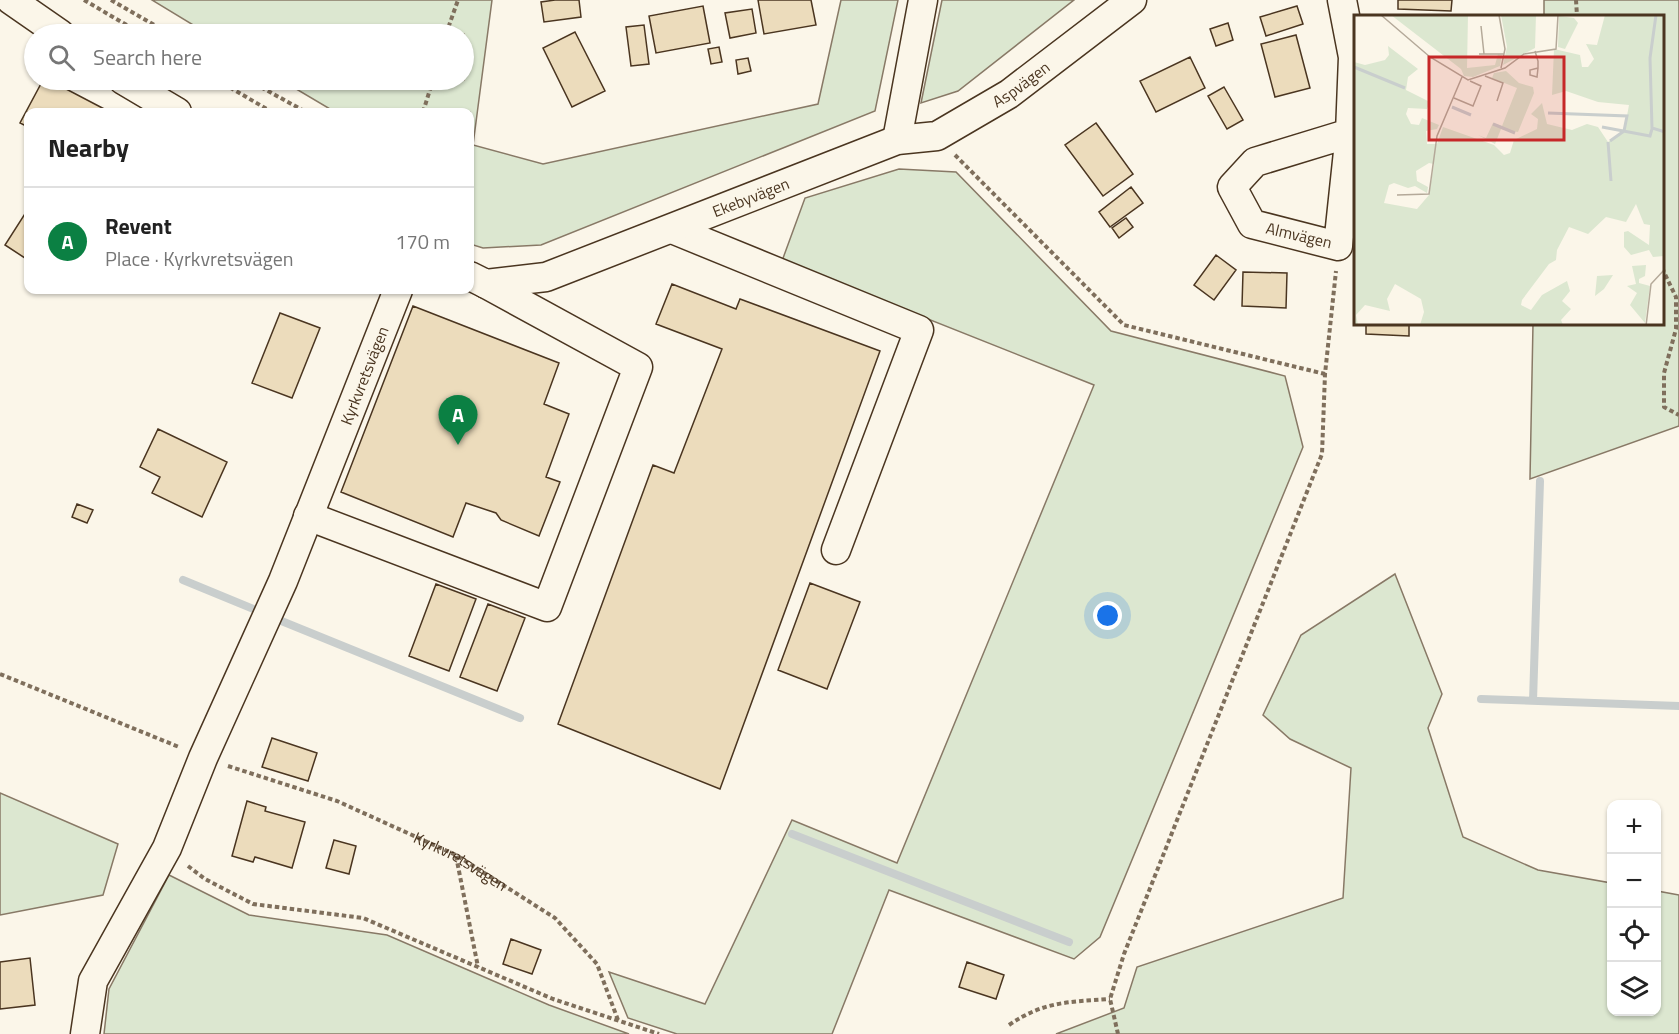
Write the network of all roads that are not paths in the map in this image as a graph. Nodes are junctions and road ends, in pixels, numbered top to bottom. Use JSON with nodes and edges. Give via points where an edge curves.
{"nodes":[{"id":1,"x":11,"y":0,"type":"edge"},
{"id":2,"x":923,"y":0,"type":"edge"},
{"id":3,"x":1132,"y":0,"type":"edge"},
{"id":4,"x":1342,"y":0,"type":"edge"},
{"id":5,"x":46,"y":24,"type":"edge"},
{"id":6,"x":140,"y":90,"type":"edge"},
{"id":7,"x":170,"y":108,"type":"edge"},
{"id":8,"x":1350,"y":133,"type":"junction"},
{"id":9,"x":897,"y":140,"type":"junction"},
{"id":10,"x":672,"y":229,"type":"junction"},
{"id":11,"x":478,"y":280,"type":"edge"},
{"id":12,"x":396,"y":294,"type":"edge"},
{"id":13,"x":308,"y":516,"type":"junction"},
{"id":14,"x":836,"y":550,"type":"dead end"},
{"id":15,"x":85,"y":1034,"type":"edge"}],
"edges":[{"from":1,"to":5,"type":"street"},
{"from":2,"to":9,"type":"street"},
{"from":3,"to":9,"type":"street","name":"Aspvägen","via":[[1009,94],[937,136]]},
{"from":4,"to":8,"type":"street","name":"Almvägen","via":[[1353,57]]},
{"from":6,"to":7,"type":"street"},
{"from":8,"to":8,"type":"street","name":"Almvägen","via":[[1255,162],[1232,187],[1252,224],[1338,246]]},
{"from":9,"to":10,"type":"street","name":"Ekebyvägen"},
{"from":10,"to":11,"type":"street","name":"Ekebyvägen","via":[[546,277]]},
{"from":10,"to":14,"type":"street","via":[[919,330]]},
{"from":11,"to":13,"type":"street","via":[[638,367],[548,607]]},
{"from":12,"to":13,"type":"street","name":"Kyrkvretsvägen"},
{"from":13,"to":15,"type":"street","name":"Kyrkvretsvägen","via":[[167,848],[93,981]]}]}
